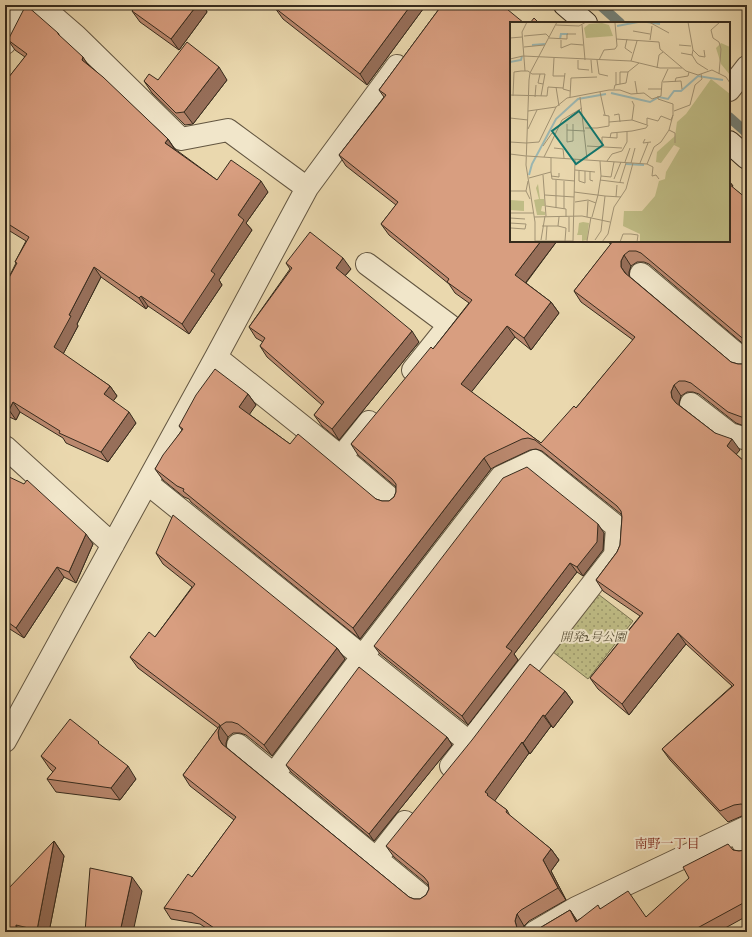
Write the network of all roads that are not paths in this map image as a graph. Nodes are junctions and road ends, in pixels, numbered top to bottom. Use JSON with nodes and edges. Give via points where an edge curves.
{"nodes":[{"id":1,"x":24,"y":5,"type":"edge"},
{"id":2,"x":40,"y":5,"type":"edge"},
{"id":3,"x":565,"y":5,"type":"edge"},
{"id":4,"x":585,"y":22,"type":"edge"},
{"id":5,"x":5,"y":43,"type":"edge"},
{"id":6,"x":409,"y":49,"type":"edge"},
{"id":7,"x":747,"y":67,"type":"edge"},
{"id":8,"x":730,"y":89,"type":"edge"},
{"id":9,"x":730,"y":143,"type":"edge"},
{"id":10,"x":747,"y":158,"type":"edge"},
{"id":11,"x":307,"y":188,"type":"junction"},
{"id":12,"x":367,"y":264,"type":"dead end"},
{"id":13,"x":641,"y":274,"type":"dead end"},
{"id":14,"x":216,"y":357,"type":"junction"},
{"id":15,"x":747,"y":363,"type":"edge"},
{"id":16,"x":400,"y":385,"type":"edge"},
{"id":17,"x":691,"y":404,"type":"dead end"},
{"id":18,"x":380,"y":409,"type":"edge"},
{"id":19,"x":747,"y":439,"type":"edge"},
{"id":20,"x":5,"y":447,"type":"edge"},
{"id":21,"x":341,"y":457,"type":"junction"},
{"id":22,"x":147,"y":483,"type":"junction"},
{"id":23,"x":392,"y":500,"type":"edge"},
{"id":24,"x":113,"y":545,"type":"junction"},
{"id":25,"x":362,"y":657,"type":"junction"},
{"id":26,"x":5,"y":741,"type":"edge"},
{"id":27,"x":470,"y":743,"type":"junction"},
{"id":28,"x":238,"y":745,"type":"dead end"},
{"id":29,"x":274,"y":774,"type":"junction"},
{"id":30,"x":440,"y":779,"type":"edge"},
{"id":31,"x":415,"y":810,"type":"edge"},
{"id":32,"x":744,"y":836,"type":"edge"},
{"id":33,"x":376,"y":859,"type":"junction"},
{"id":34,"x":424,"y":898,"type":"edge"},
{"id":35,"x":535,"y":932,"type":"edge"}],
"edges":[{"from":1,"to":5,"type":"street"},
{"from":2,"to":11,"type":"street","via":[[76,36],[181,139],[228,130]]},
{"from":3,"to":4,"type":"street"},
{"from":6,"to":11,"type":"street"},
{"from":7,"to":8,"type":"street"},
{"from":9,"to":10,"type":"street"},
{"from":11,"to":14,"type":"street"},
{"from":12,"to":16,"type":"street","via":[[449,325]]},
{"from":13,"to":15,"type":"street"},
{"from":14,"to":21,"type":"street"},
{"from":14,"to":22,"type":"street"},
{"from":17,"to":19,"type":"street","via":[[730,434]]},
{"from":18,"to":21,"type":"street"},
{"from":20,"to":24,"type":"street"},
{"from":21,"to":23,"type":"street"},
{"from":22,"to":24,"type":"street"},
{"from":22,"to":25,"type":"street"},
{"from":24,"to":26,"type":"street"},
{"from":25,"to":27,"type":"street"},
{"from":25,"to":27,"type":"street","via":[[501,477],[534,461],[617,526],[615,555]]},
{"from":25,"to":29,"type":"street"},
{"from":27,"to":30,"type":"street"},
{"from":28,"to":29,"type":"street"},
{"from":29,"to":33,"type":"street"},
{"from":31,"to":33,"type":"street"},
{"from":32,"to":35,"type":"street","via":[[576,908]]},
{"from":33,"to":34,"type":"street"}]}
